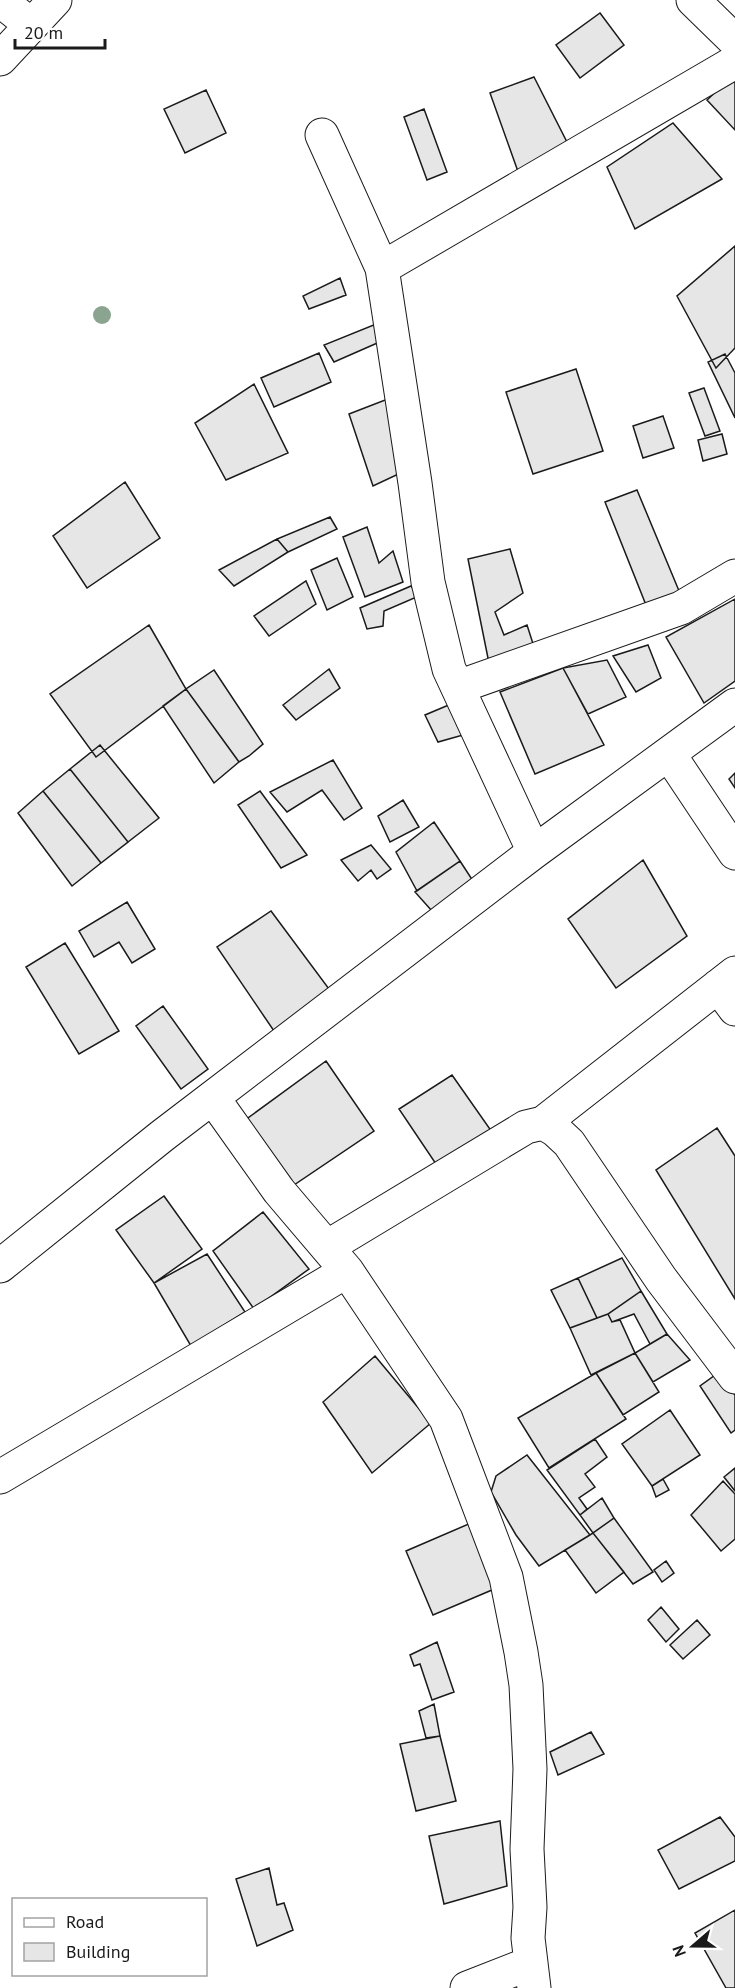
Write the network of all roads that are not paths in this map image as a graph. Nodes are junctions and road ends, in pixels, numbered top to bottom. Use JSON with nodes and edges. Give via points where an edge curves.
{"nodes":[{"id":1,"x":0,"y":0,"type":"edge"},
{"id":2,"x":55,"y":0,"type":"edge"},
{"id":3,"x":693,"y":0,"type":"edge"},
{"id":4,"x":31,"y":25,"type":"junction"},
{"id":5,"x":735,"y":41,"type":"edge"},
{"id":6,"x":0,"y":59,"type":"edge"},
{"id":7,"x":735,"y":62,"type":"edge"},
{"id":8,"x":322,"y":135,"type":"dead end"},
{"id":9,"x":382,"y":268,"type":"junction"},
{"id":10,"x":735,"y":576,"type":"edge"},
{"id":11,"x":458,"y":687,"type":"junction"},
{"id":12,"x":735,"y":705,"type":"edge"},
{"id":13,"x":669,"y":754,"type":"junction"},
{"id":14,"x":534,"y":852,"type":"junction"},
{"id":15,"x":735,"y":853,"type":"edge"},
{"id":16,"x":729,"y":989,"type":"edge"},
{"id":17,"x":213,"y":1098,"type":"junction"},
{"id":18,"x":543,"y":1124,"type":"junction"},
{"id":19,"x":337,"y":1259,"type":"junction"},
{"id":20,"x":0,"y":1266,"type":"edge"},
{"id":21,"x":735,"y":1377,"type":"edge"},
{"id":22,"x":0,"y":1477,"type":"edge"},
{"id":23,"x":533,"y":1975,"type":"edge"},
{"id":24,"x":467,"y":1988,"type":"edge"}],
"edges":[{"from":1,"to":4,"type":"street"},
{"from":2,"to":4,"type":"street"},
{"from":3,"to":5,"type":"street"},
{"from":4,"to":6,"type":"street"},
{"from":7,"to":9,"type":"street"},
{"from":8,"to":9,"type":"street"},
{"from":9,"to":11,"type":"street","via":[[428,582],[449,669]]},
{"from":10,"to":11,"type":"street","via":[[681,609]]},
{"from":11,"to":14,"type":"street"},
{"from":12,"to":13,"type":"street"},
{"from":13,"to":14,"type":"street"},
{"from":13,"to":15,"type":"street"},
{"from":14,"to":17,"type":"street"},
{"from":16,"to":18,"type":"street"},
{"from":17,"to":19,"type":"street","via":[[279,1191]]},
{"from":17,"to":20,"type":"street"},
{"from":18,"to":19,"type":"street","via":[[526,1127]]},
{"from":18,"to":21,"type":"street","via":[[569,1143],[661,1279]]},
{"from":19,"to":22,"type":"street"},
{"from":19,"to":23,"type":"street","via":[[446,1419],[506,1577],[525,1685],[530,1769],[526,1850],[528,1938]]},
{"from":23,"to":24,"type":"street"}]}
